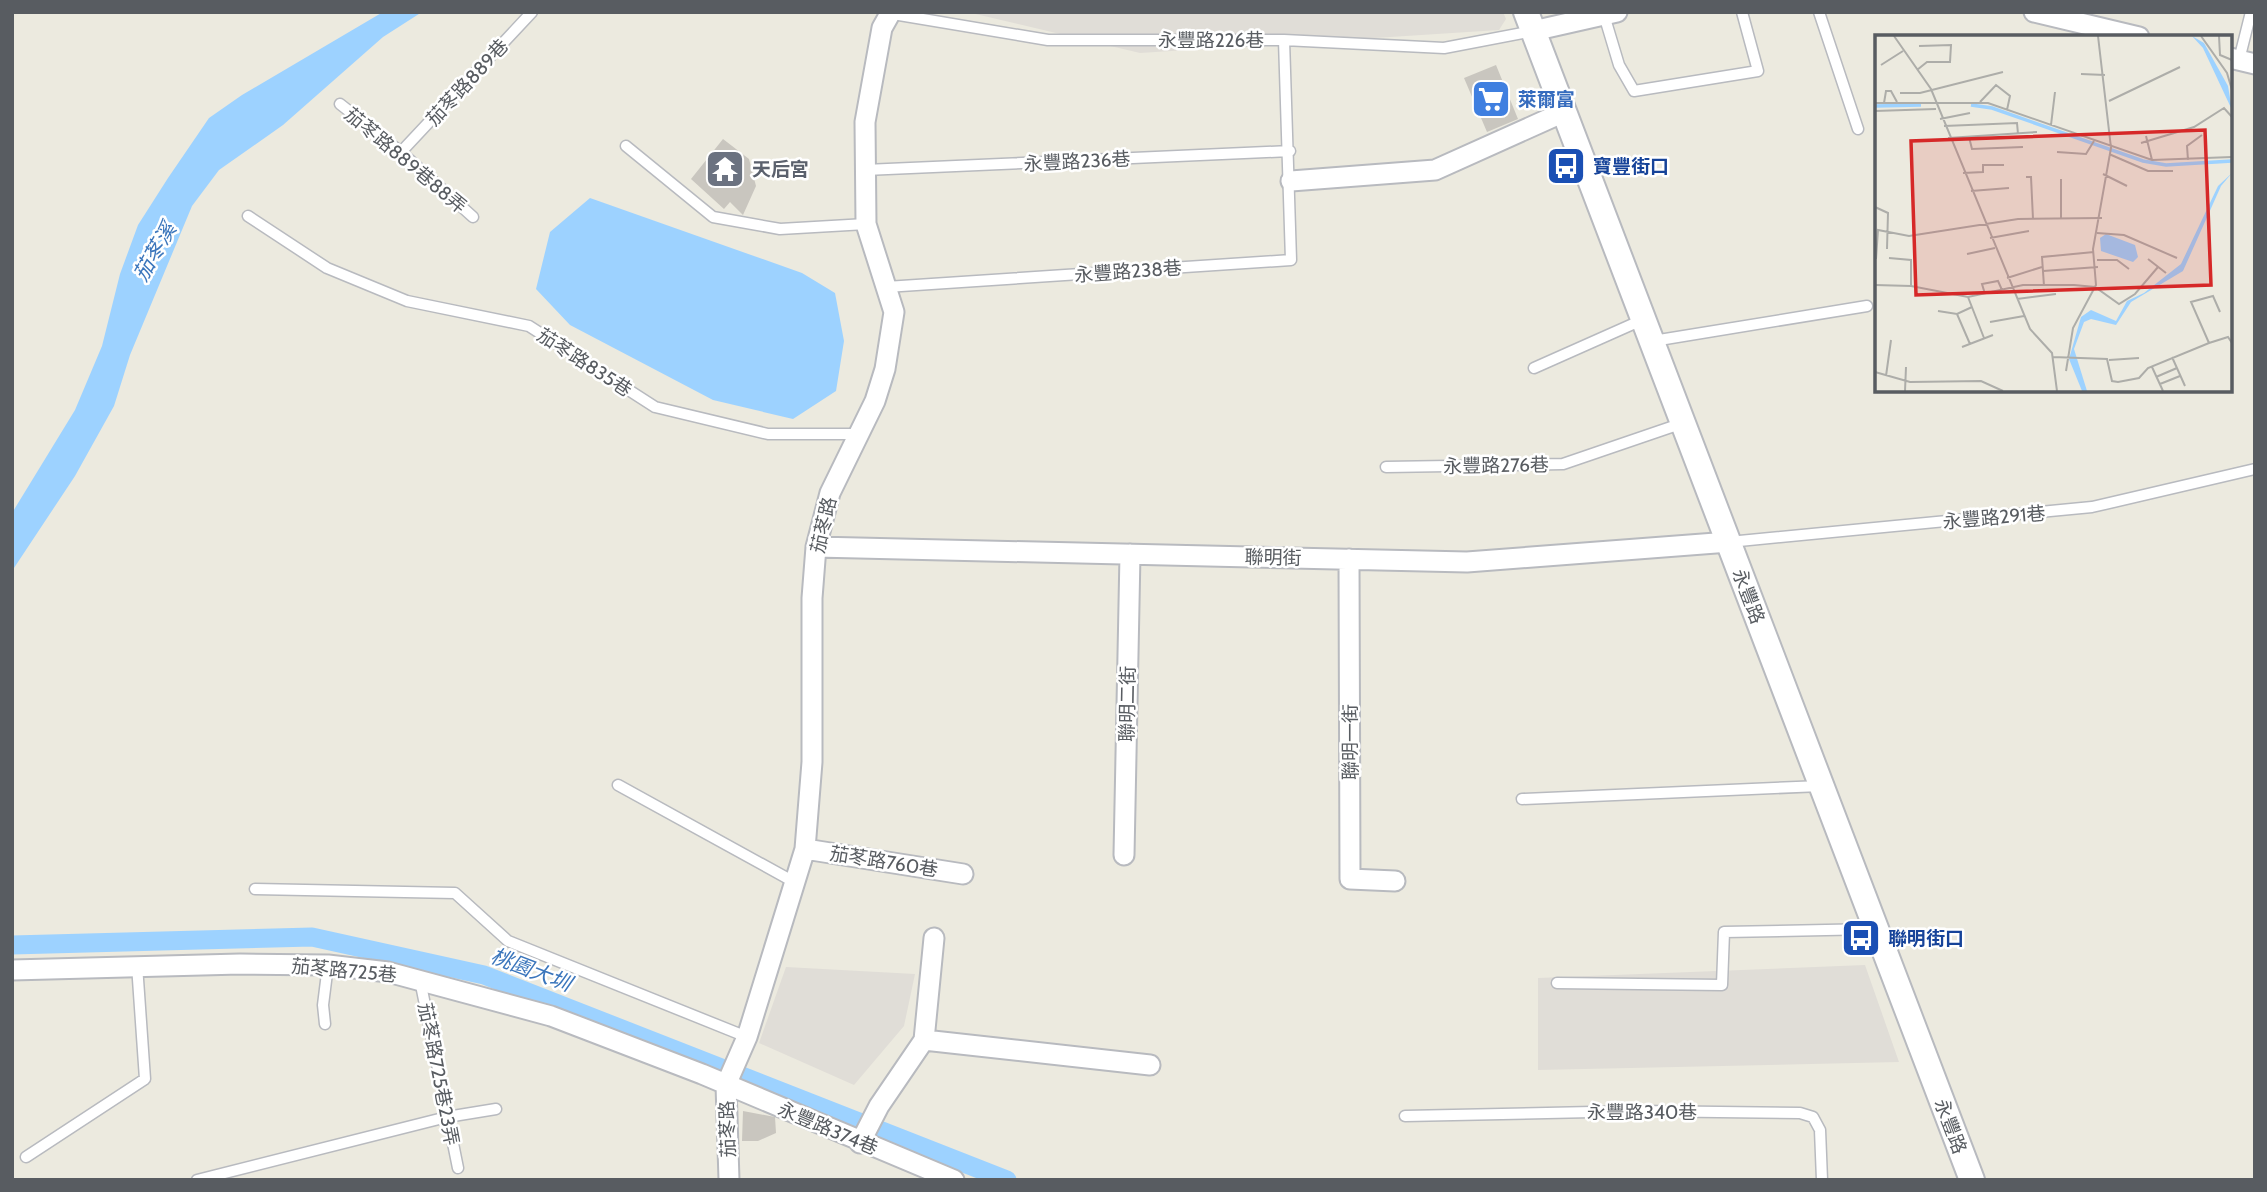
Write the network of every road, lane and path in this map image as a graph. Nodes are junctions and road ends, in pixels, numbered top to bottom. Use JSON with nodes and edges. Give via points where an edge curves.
{"nodes":[{"id":1,"x":532,"y":12,"type":"edge"},
{"id":2,"x":1742,"y":12,"type":"edge"},
{"id":3,"x":1819,"y":12,"type":"edge"},
{"id":4,"x":2034,"y":12,"type":"edge"},
{"id":5,"x":2251,"y":12,"type":"edge"},
{"id":6,"x":889,"y":13,"type":"edge"},
{"id":7,"x":1611,"y":14,"type":"edge"},
{"id":8,"x":2084,"y":18,"type":"edge"},
{"id":9,"x":1530,"y":21,"type":"edge"},
{"id":10,"x":2133,"y":35,"type":"edge"},
{"id":11,"x":1284,"y":40,"type":"junction"},
{"id":12,"x":2241,"y":60,"type":"edge"},
{"id":13,"x":340,"y":104,"type":"dead end"},
{"id":14,"x":1564,"y":112,"type":"junction"},
{"id":15,"x":1858,"y":129,"type":"dead end"},
{"id":16,"x":626,"y":146,"type":"dead end"},
{"id":17,"x":1290,"y":151,"type":"junction"},
{"id":18,"x":401,"y":152,"type":"junction"},
{"id":19,"x":865,"y":170,"type":"junction"},
{"id":20,"x":1291,"y":181,"type":"junction"},
{"id":21,"x":247,"y":216,"type":"dead end"},
{"id":22,"x":473,"y":217,"type":"dead end"},
{"id":23,"x":866,"y":224,"type":"junction"},
{"id":24,"x":886,"y":287,"type":"junction"},
{"id":25,"x":1867,"y":306,"type":"dead end"},
{"id":26,"x":1648,"y":330,"type":"junction"},
{"id":27,"x":1534,"y":368,"type":"dead end"},
{"id":28,"x":1683,"y":423,"type":"junction"},
{"id":29,"x":858,"y":434,"type":"junction"},
{"id":30,"x":1386,"y":467,"type":"dead end"},
{"id":31,"x":2255,"y":469,"type":"edge"},
{"id":32,"x":1729,"y":542,"type":"junction"},
{"id":33,"x":816,"y":547,"type":"junction"},
{"id":34,"x":1130,"y":554,"type":"junction"},
{"id":35,"x":1349,"y":559,"type":"junction"},
{"id":36,"x":618,"y":785,"type":"dead end"},
{"id":37,"x":1821,"y":786,"type":"junction"},
{"id":38,"x":1522,"y":799,"type":"dead end"},
{"id":39,"x":805,"y":849,"type":"junction"},
{"id":40,"x":1124,"y":855,"type":"dead end"},
{"id":41,"x":963,"y":874,"type":"dead end"},
{"id":42,"x":1395,"y":881,"type":"dead end"},
{"id":43,"x":796,"y":883,"type":"junction"},
{"id":44,"x":256,"y":888,"type":"dead end"},
{"id":45,"x":1874,"y":929,"type":"junction"},
{"id":46,"x":934,"y":938,"type":"dead end"},
{"id":47,"x":137,"y":965,"type":"junction"},
{"id":48,"x":328,"y":965,"type":"junction"},
{"id":49,"x":12,"y":970,"type":"edge"},
{"id":50,"x":420,"y":980,"type":"junction"},
{"id":51,"x":1557,"y":983,"type":"dead end"},
{"id":52,"x":325,"y":1024,"type":"dead end"},
{"id":53,"x":924,"y":1040,"type":"junction"},
{"id":54,"x":745,"y":1042,"type":"junction"},
{"id":55,"x":1150,"y":1065,"type":"dead end"},
{"id":56,"x":702,"y":1074,"type":"joint"},
{"id":57,"x":727,"y":1082,"type":"junction"},
{"id":58,"x":496,"y":1109,"type":"dead end"},
{"id":59,"x":1405,"y":1116,"type":"dead end"},
{"id":60,"x":447,"y":1117,"type":"junction"},
{"id":61,"x":863,"y":1137,"type":"junction"},
{"id":62,"x":26,"y":1157,"type":"dead end"},
{"id":63,"x":458,"y":1168,"type":"dead end"},
{"id":64,"x":197,"y":1180,"type":"edge"},
{"id":65,"x":729,"y":1180,"type":"edge"},
{"id":66,"x":954,"y":1180,"type":"edge"},
{"id":67,"x":1822,"y":1180,"type":"edge"},
{"id":68,"x":1972,"y":1180,"type":"edge"}],
"edges":[{"from":1,"to":18,"type":"lane","name":"茄苳路889巷"},
{"from":2,"to":7,"type":"lane","via":[[1758,71],[1634,91],[1619,65]]},
{"from":3,"to":15,"type":"lane"},
{"from":4,"to":8,"type":"street"},
{"from":5,"to":12,"type":"lane"},
{"from":6,"to":11,"type":"lane","name":"永豐路226巷","via":[[1048,40]]},
{"from":6,"to":19,"type":"street","name":"茄苳路","via":[[882,28],[865,122]]},
{"from":7,"to":9,"type":"street"},
{"from":8,"to":10,"type":"street"},
{"from":9,"to":11,"type":"lane","name":"永豐路226巷","via":[[1444,48]]},
{"from":9,"to":14,"type":"street","name":"永豐路"},
{"from":11,"to":17,"type":"lane"},
{"from":13,"to":18,"type":"lane","name":"茄苳路889巷88弄"},
{"from":14,"to":20,"type":"street","via":[[1435,170]]},
{"from":14,"to":26,"type":"street","name":"永豐路"},
{"from":16,"to":23,"type":"lane","via":[[713,217],[780,229]]},
{"from":17,"to":19,"type":"lane","name":"永豐路236巷"},
{"from":17,"to":20,"type":"lane"},
{"from":18,"to":22,"type":"lane","name":"茄苳路889巷88弄"},
{"from":19,"to":23,"type":"street","name":"茄苳路"},
{"from":20,"to":24,"type":"lane","name":"永豐路238巷","via":[[1291,260]]},
{"from":21,"to":29,"type":"lane","name":"茄苳路835巷","via":[[327,268],[407,301],[529,326],[655,407],[768,434]]},
{"from":23,"to":24,"type":"street","name":"茄苳路"},
{"from":24,"to":29,"type":"street","name":"茄苳路","via":[[894,312],[885,369]]},
{"from":25,"to":26,"type":"lane"},
{"from":26,"to":27,"type":"lane"},
{"from":26,"to":28,"type":"street","name":"永豐路"},
{"from":28,"to":30,"type":"lane","name":"永豐路276巷","via":[[1563,464]]},
{"from":28,"to":32,"type":"street","name":"永豐路"},
{"from":29,"to":33,"type":"street","name":"茄苳路","via":[[830,493]]},
{"from":31,"to":32,"type":"lane","name":"永豐路291巷","via":[[2092,507]]},
{"from":32,"to":35,"type":"street","name":"聯明街","via":[[1467,562]]},
{"from":32,"to":37,"type":"street","name":"永豐路"},
{"from":33,"to":34,"type":"street","name":"聯明街"},
{"from":33,"to":39,"type":"street","name":"茄苳路","via":[[812,762]]},
{"from":34,"to":35,"type":"street","name":"聯明街"},
{"from":34,"to":40,"type":"street","name":"聯明二街"},
{"from":35,"to":42,"type":"street","name":"聯明一街","via":[[1350,879]]},
{"from":36,"to":43,"type":"lane"},
{"from":37,"to":38,"type":"lane"},
{"from":37,"to":45,"type":"street","name":"永豐路"},
{"from":39,"to":41,"type":"street","name":"茄苳路760巷"},
{"from":39,"to":43,"type":"street","name":"茄苳路"},
{"from":43,"to":54,"type":"street","name":"茄苳路"},
{"from":44,"to":54,"type":"lane","via":[[454,893],[508,941],[687,1010]]},
{"from":45,"to":51,"type":"lane","via":[[1724,932],[1722,985]]},
{"from":45,"to":68,"type":"street","name":"永豐路"},
{"from":46,"to":53,"type":"street"},
{"from":47,"to":48,"type":"street","name":"茄苳路725巷"},
{"from":47,"to":49,"type":"street","name":"茄苳路725巷"},
{"from":47,"to":62,"type":"lane","via":[[145,1079]]},
{"from":48,"to":50,"type":"street","name":"茄苳路725巷"},
{"from":48,"to":52,"type":"lane"},
{"from":50,"to":56,"type":"street","name":"茄苳路725巷","via":[[551,1016]]},
{"from":50,"to":60,"type":"lane","name":"茄苳路725巷23弄"},
{"from":53,"to":55,"type":"street"},
{"from":53,"to":61,"type":"street"},
{"from":54,"to":57,"type":"street","name":"茄苳路"},
{"from":56,"to":57,"type":"street","name":"永豐路374巷"},
{"from":57,"to":61,"type":"street","name":"永豐路374巷"},
{"from":57,"to":65,"type":"street","name":"茄苳路"},
{"from":58,"to":60,"type":"lane"},
{"from":59,"to":67,"type":"lane","name":"永豐路340巷","via":[[1800,1113],[1813,1117],[1820,1130]]},
{"from":60,"to":63,"type":"lane","name":"茄苳路725巷23弄"},
{"from":60,"to":64,"type":"lane"},
{"from":61,"to":66,"type":"street","name":"永豐路374巷"}]}
